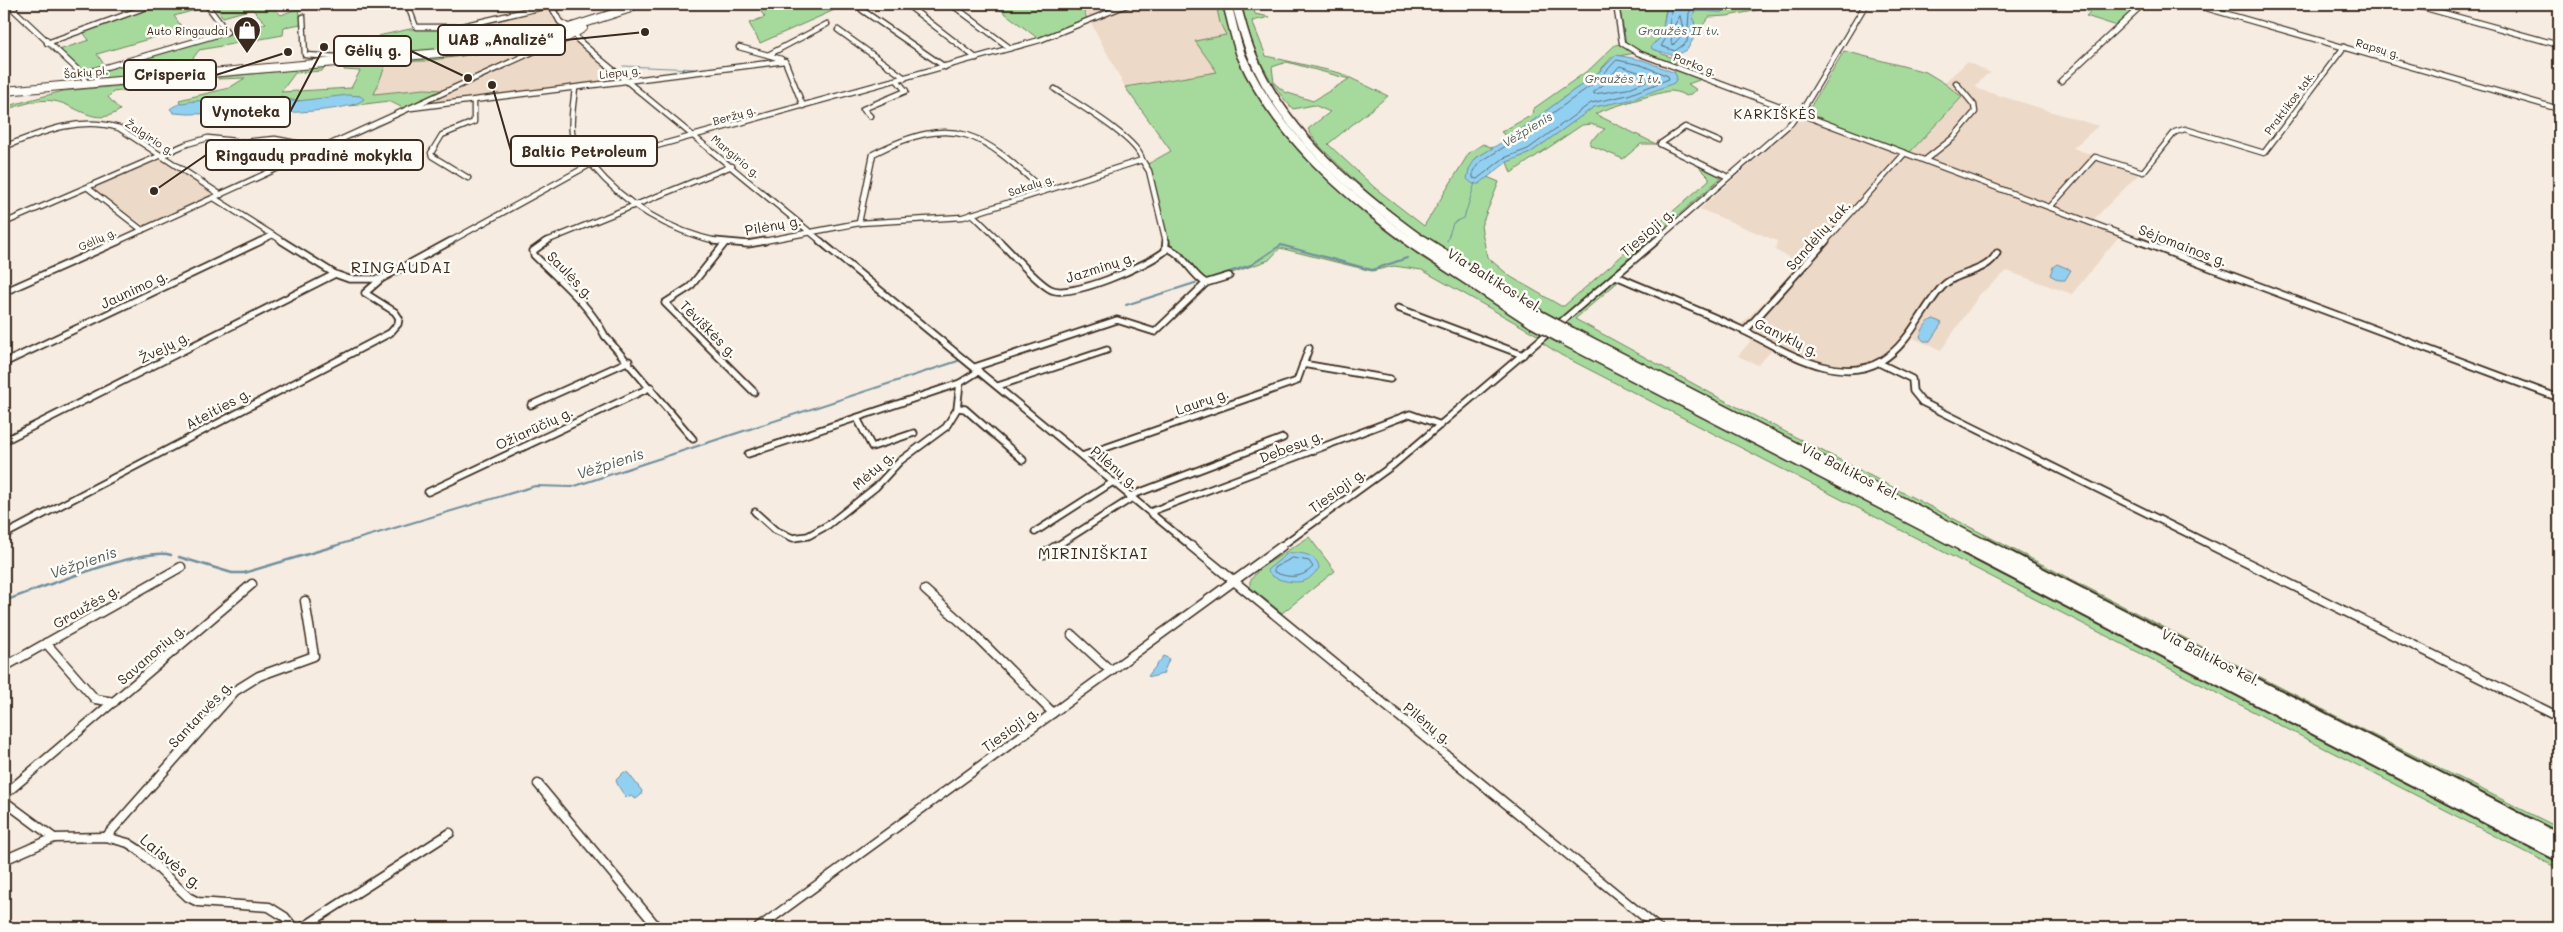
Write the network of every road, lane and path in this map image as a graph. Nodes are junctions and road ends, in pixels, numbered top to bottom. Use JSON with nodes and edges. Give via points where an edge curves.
{"nodes":[{"id":1,"x":16,"y":4,"type":"edge"},
{"id":2,"x":155,"y":4,"type":"edge"},
{"id":3,"x":206,"y":4,"type":"edge"},
{"id":4,"x":565,"y":4,"type":"edge"},
{"id":5,"x":641,"y":4,"type":"edge"},
{"id":6,"x":906,"y":4,"type":"edge"},
{"id":7,"x":951,"y":4,"type":"edge"},
{"id":8,"x":1130,"y":4,"type":"edge"},
{"id":9,"x":1228,"y":4,"type":"edge"},
{"id":10,"x":1236,"y":4,"type":"edge"},
{"id":11,"x":1616,"y":4,"type":"edge"},
{"id":12,"x":1866,"y":4,"type":"edge"},
{"id":13,"x":2143,"y":4,"type":"edge"},
{"id":14,"x":2192,"y":4,"type":"edge"},
{"id":15,"x":2411,"y":4,"type":"edge"},
{"id":16,"x":408,"y":6,"type":"dead end"},
{"id":17,"x":552,"y":6,"type":"edge"},
{"id":18,"x":862,"y":10,"type":"dead end"},
{"id":19,"x":303,"y":16,"type":"dead end"},
{"id":20,"x":560,"y":22,"type":"junction"},
{"id":21,"x":827,"y":24,"type":"dead end"},
{"id":22,"x":838,"y":30,"type":"dead end"},
{"id":23,"x":575,"y":32,"type":"junction"},
{"id":24,"x":554,"y":35,"type":"junction"},
{"id":25,"x":562,"y":39,"type":"junction"},
{"id":26,"x":47,"y":42,"type":"junction"},
{"id":27,"x":2559,"y":45,"type":"edge"},
{"id":28,"x":739,"y":47,"type":"dead end"},
{"id":29,"x":2344,"y":47,"type":"junction"},
{"id":30,"x":1010,"y":48,"type":"junction"},
{"id":31,"x":525,"y":54,"type":"junction"},
{"id":32,"x":768,"y":55,"type":"junction"},
{"id":33,"x":976,"y":58,"type":"junction"},
{"id":34,"x":338,"y":61,"type":"junction"},
{"id":35,"x":784,"y":61,"type":"junction"},
{"id":36,"x":945,"y":67,"type":"junction"},
{"id":37,"x":82,"y":74,"type":"junction"},
{"id":38,"x":905,"y":78,"type":"junction"},
{"id":39,"x":897,"y":80,"type":"junction"},
{"id":40,"x":628,"y":81,"type":"junction"},
{"id":41,"x":2061,"y":81,"type":"dead end"},
{"id":42,"x":86,"y":84,"type":"junction"},
{"id":43,"x":1956,"y":84,"type":"dead end"},
{"id":44,"x":575,"y":88,"type":"junction"},
{"id":45,"x":1055,"y":89,"type":"dead end"},
{"id":46,"x":4,"y":91,"type":"edge"},
{"id":47,"x":474,"y":101,"type":"junction"},
{"id":48,"x":803,"y":106,"type":"junction"},
{"id":49,"x":409,"y":108,"type":"junction"},
{"id":50,"x":2559,"y":109,"type":"edge"},
{"id":51,"x":1285,"y":110,"type":"junction"},
{"id":52,"x":1298,"y":114,"type":"dead end"},
{"id":53,"x":1800,"y":114,"type":"junction"},
{"id":54,"x":870,"y":116,"type":"dead end"},
{"id":55,"x":696,"y":136,"type":"junction"},
{"id":56,"x":1720,"y":142,"type":"dead end"},
{"id":57,"x":4,"y":147,"type":"edge"},
{"id":58,"x":322,"y":148,"type":"junction"},
{"id":59,"x":1905,"y":153,"type":"junction"},
{"id":60,"x":161,"y":156,"type":"junction"},
{"id":61,"x":1142,"y":160,"type":"junction"},
{"id":62,"x":1925,"y":160,"type":"junction"},
{"id":63,"x":591,"y":164,"type":"junction"},
{"id":64,"x":732,"y":166,"type":"junction"},
{"id":65,"x":468,"y":178,"type":"dead end"},
{"id":66,"x":1728,"y":178,"type":"junction"},
{"id":67,"x":88,"y":188,"type":"junction"},
{"id":68,"x":1044,"y":191,"type":"junction"},
{"id":69,"x":221,"y":195,"type":"junction"},
{"id":70,"x":214,"y":198,"type":"junction"},
{"id":71,"x":636,"y":206,"type":"junction"},
{"id":72,"x":2050,"y":207,"type":"junction"},
{"id":73,"x":972,"y":214,"type":"junction"},
{"id":74,"x":4,"y":223,"type":"edge"},
{"id":75,"x":859,"y":223,"type":"junction"},
{"id":76,"x":142,"y":230,"type":"junction"},
{"id":77,"x":810,"y":231,"type":"junction"},
{"id":78,"x":273,"y":235,"type":"junction"},
{"id":79,"x":725,"y":242,"type":"junction"},
{"id":80,"x":1167,"y":248,"type":"junction"},
{"id":81,"x":1997,"y":253,"type":"dead end"},
{"id":82,"x":335,"y":274,"type":"junction"},
{"id":83,"x":1229,"y":276,"type":"dead end"},
{"id":84,"x":1616,"y":276,"type":"junction"},
{"id":85,"x":382,"y":279,"type":"junction"},
{"id":86,"x":1206,"y":283,"type":"junction"},
{"id":87,"x":4,"y":292,"type":"edge"},
{"id":88,"x":366,"y":293,"type":"joint"},
{"id":89,"x":1398,"y":308,"type":"dead end"},
{"id":90,"x":1536,"y":319,"type":"junction"},
{"id":91,"x":1745,"y":331,"type":"junction"},
{"id":92,"x":1568,"y":336,"type":"junction"},
{"id":93,"x":1309,"y":348,"type":"dead end"},
{"id":94,"x":1107,"y":350,"type":"dead end"},
{"id":95,"x":1524,"y":355,"type":"junction"},
{"id":96,"x":629,"y":361,"type":"junction"},
{"id":97,"x":4,"y":363,"type":"edge"},
{"id":98,"x":1304,"y":364,"type":"junction"},
{"id":99,"x":1881,"y":364,"type":"junction"},
{"id":100,"x":977,"y":369,"type":"junction"},
{"id":101,"x":1390,"y":379,"type":"dead end"},
{"id":102,"x":960,"y":383,"type":"junction"},
{"id":103,"x":998,"y":386,"type":"junction"},
{"id":104,"x":651,"y":387,"type":"junction"},
{"id":105,"x":754,"y":392,"type":"dead end"},
{"id":106,"x":2559,"y":398,"type":"edge"},
{"id":107,"x":531,"y":405,"type":"dead end"},
{"id":108,"x":959,"y":408,"type":"junction"},
{"id":109,"x":857,"y":418,"type":"junction"},
{"id":110,"x":1441,"y":426,"type":"junction"},
{"id":111,"x":914,"y":432,"type":"dead end"},
{"id":112,"x":1284,"y":438,"type":"dead end"},
{"id":113,"x":693,"y":439,"type":"dead end"},
{"id":114,"x":4,"y":441,"type":"edge"},
{"id":115,"x":748,"y":454,"type":"dead end"},
{"id":116,"x":1082,"y":456,"type":"junction"},
{"id":117,"x":1023,"y":460,"type":"dead end"},
{"id":118,"x":1113,"y":482,"type":"junction"},
{"id":119,"x":428,"y":492,"type":"dead end"},
{"id":120,"x":1131,"y":497,"type":"junction"},
{"id":121,"x":755,"y":512,"type":"dead end"},
{"id":122,"x":1150,"y":512,"type":"junction"},
{"id":123,"x":1035,"y":532,"type":"dead end"},
{"id":124,"x":4,"y":535,"type":"edge"},
{"id":125,"x":1044,"y":554,"type":"dead end"},
{"id":126,"x":181,"y":567,"type":"dead end"},
{"id":127,"x":1235,"y":581,"type":"junction"},
{"id":128,"x":252,"y":584,"type":"dead end"},
{"id":129,"x":926,"y":590,"type":"dead end"},
{"id":130,"x":305,"y":601,"type":"dead end"},
{"id":131,"x":1072,"y":635,"type":"dead end"},
{"id":132,"x":46,"y":643,"type":"junction"},
{"id":133,"x":4,"y":667,"type":"edge"},
{"id":134,"x":1111,"y":671,"type":"junction"},
{"id":135,"x":114,"y":702,"type":"junction"},
{"id":136,"x":1052,"y":713,"type":"junction"},
{"id":137,"x":2559,"y":717,"type":"edge"},
{"id":138,"x":538,"y":784,"type":"dead end"},
{"id":139,"x":4,"y":795,"type":"edge"},
{"id":140,"x":4,"y":801,"type":"edge"},
{"id":141,"x":450,"y":834,"type":"dead end"},
{"id":142,"x":106,"y":837,"type":"junction"},
{"id":143,"x":54,"y":838,"type":"junction"},
{"id":144,"x":2559,"y":841,"type":"edge"},
{"id":145,"x":2559,"y":854,"type":"edge"},
{"id":146,"x":4,"y":860,"type":"edge"},
{"id":147,"x":294,"y":928,"type":"edge"},
{"id":148,"x":302,"y":928,"type":"edge"},
{"id":149,"x":658,"y":928,"type":"edge"},
{"id":150,"x":758,"y":928,"type":"edge"},
{"id":151,"x":1658,"y":928,"type":"edge"}],
"edges":[{"from":1,"to":26,"type":"street","via":[[14,10]]},
{"from":2,"to":26,"type":"street"},
{"from":3,"to":37,"type":"street","via":[[227,32]]},
{"from":4,"to":17,"type":"street"},
{"from":5,"to":23,"type":"main road"},
{"from":6,"to":33,"type":"street"},
{"from":7,"to":30,"type":"street"},
{"from":8,"to":30,"type":"street","name":"Beržų g.","via":[[1056,34]]},
{"from":9,"to":90,"type":"highway","name":"Via Baltikos kel.","via":[[1233,31],[1255,81],[1275,112],[1314,158],[1367,208],[1416,247]]},
{"from":10,"to":51,"type":"highway","name":"Via Baltikos kel.","via":[[1254,58]]},
{"from":11,"to":53,"type":"street","name":"Parko g.","via":[[1619,34],[1629,48]]},
{"from":12,"to":53,"type":"street","name":"Tiesioji g."},
{"from":13,"to":41,"type":"street"},
{"from":14,"to":29,"type":"street","name":"Rapsų g."},
{"from":15,"to":27,"type":"street"},
{"from":16,"to":17,"type":"street","via":[[416,27],[455,28]]},
{"from":17,"to":20,"type":"street"},
{"from":18,"to":36,"type":"street"},
{"from":19,"to":34,"type":"street","via":[[305,54],[339,57]]},
{"from":20,"to":23,"type":"street","name":"Margirio g."},
{"from":20,"to":24,"type":"street"},
{"from":21,"to":32,"type":"street"},
{"from":22,"to":38,"type":"street"},
{"from":23,"to":24,"type":"main road"},
{"from":23,"to":25,"type":"main road"},
{"from":23,"to":40,"type":"street","name":"Margirio g."},
{"from":24,"to":25,"type":"main road"},
{"from":24,"to":31,"type":"street","name":"Gėlių g."},
{"from":24,"to":34,"type":"main road","name":"Šakių pl.","via":[[500,46]]},
{"from":25,"to":31,"type":"street","name":"Gėlių g."},
{"from":26,"to":37,"type":"street"},
{"from":28,"to":32,"type":"street"},
{"from":29,"to":50,"type":"street","name":"Rapsų g."},
{"from":29,"to":72,"type":"street","name":"Praktikos tak.","via":[[2264,154],[2185,129],[2174,132],[2143,172],[2099,156],[2095,158]]},
{"from":30,"to":33,"type":"street","name":"Beržų g."},
{"from":31,"to":49,"type":"street","name":"Gėlių g."},
{"from":32,"to":35,"type":"street"},
{"from":33,"to":36,"type":"street","name":"Beržų g."},
{"from":34,"to":42,"type":"main road","name":"Šakių pl."},
{"from":35,"to":40,"type":"street","name":"Liepų g."},
{"from":35,"to":48,"type":"street"},
{"from":36,"to":38,"type":"street","name":"Beržų g."},
{"from":37,"to":42,"type":"street"},
{"from":38,"to":39,"type":"street","name":"Beržų g."},
{"from":39,"to":48,"type":"street","name":"Beržų g."},
{"from":39,"to":54,"type":"street","via":[[906,91],[864,109]]},
{"from":40,"to":44,"type":"street","name":"Liepų g."},
{"from":40,"to":55,"type":"street","name":"Margirio g."},
{"from":42,"to":46,"type":"main road","name":"Šakių pl."},
{"from":43,"to":62,"type":"street","via":[[1974,105],[1975,112],[1953,138]]},
{"from":44,"to":47,"type":"street","name":"Liepų g."},
{"from":44,"to":63,"type":"street","name":"Pilėnų g.","via":[[572,136]]},
{"from":45,"to":61,"type":"street","via":[[1114,128],[1141,153]]},
{"from":47,"to":49,"type":"street","name":"Liepų g."},
{"from":47,"to":65,"type":"street","via":[[474,122],[442,135],[431,153]]},
{"from":48,"to":55,"type":"street","name":"Beržų g."},
{"from":49,"to":58,"type":"street","name":"Gėlių g."},
{"from":51,"to":52,"type":"highway"},
{"from":51,"to":90,"type":"highway","name":"Via Baltikos kel.","via":[[1360,191],[1409,231]]},
{"from":53,"to":59,"type":"street","name":"Sėjomainos g."},
{"from":53,"to":66,"type":"street","name":"Tiesioji g."},
{"from":55,"to":63,"type":"street","name":"Beržų g."},
{"from":55,"to":64,"type":"street","name":"Margirio g."},
{"from":56,"to":66,"type":"street","via":[[1685,127],[1660,144]]},
{"from":57,"to":60,"type":"street","name":"Žalgirio g.","via":[[53,128],[100,122],[119,128]]},
{"from":58,"to":60,"type":"street","via":[[280,139],[250,142],[208,138]]},
{"from":58,"to":69,"type":"street","name":"Gėlių g."},
{"from":59,"to":62,"type":"street","name":"Sėjomainos g."},
{"from":59,"to":91,"type":"street","name":"Sandėlių tak."},
{"from":60,"to":67,"type":"street"},
{"from":60,"to":69,"type":"street","name":"Žalgirio g."},
{"from":61,"to":68,"type":"street","name":"Sakalų g."},
{"from":61,"to":80,"type":"street","via":[[1150,171]]},
{"from":62,"to":72,"type":"street","name":"Sėjomainos g."},
{"from":63,"to":71,"type":"street","name":"Pilėnų g."},
{"from":63,"to":85,"type":"street","name":"Beržų g."},
{"from":64,"to":71,"type":"street","name":"Saulės g."},
{"from":64,"to":77,"type":"street","name":"Margirio g."},
{"from":66,"to":84,"type":"street","name":"Tiesioji g."},
{"from":67,"to":74,"type":"street"},
{"from":67,"to":76,"type":"street"},
{"from":68,"to":73,"type":"street","name":"Sakalų g."},
{"from":68,"to":75,"type":"street","via":[[1011,160],[970,134],[920,135],[873,154]]},
{"from":69,"to":70,"type":"street","name":"Gėlių g."},
{"from":70,"to":76,"type":"street","name":"Gėlių g."},
{"from":70,"to":78,"type":"street"},
{"from":71,"to":79,"type":"street","name":"Pilėnų g.","via":[[679,231]]},
{"from":71,"to":96,"type":"street","name":"Saulės g.","via":[[541,243],[533,251],[577,297],[605,336]]},
{"from":72,"to":106,"type":"street","name":"Sėjomainos g."},
{"from":73,"to":75,"type":"street","name":"Sakalų g.","via":[[949,219]]},
{"from":73,"to":80,"type":"street","name":"Jazminų g.","via":[[1048,288],[1055,291],[1075,288],[1147,263],[1162,255]]},
{"from":75,"to":77,"type":"street","name":"Sakalų g."},
{"from":76,"to":87,"type":"street","name":"Gėlių g."},
{"from":77,"to":79,"type":"street","name":"Pilėnų g.","via":[[748,244]]},
{"from":77,"to":100,"type":"street","name":"Pilėnų g."},
{"from":78,"to":82,"type":"street"},
{"from":78,"to":97,"type":"street","name":"Jaunimo g."},
{"from":79,"to":105,"type":"street","name":"Tėviškės g.","via":[[690,287],[665,303]]},
{"from":80,"to":86,"type":"street","via":[[1175,251],[1197,278]]},
{"from":81,"to":99,"type":"street","name":"Ganyklų g.","via":[[1982,268],[1945,283],[1900,349]]},
{"from":82,"to":85,"type":"street","via":[[349,279]]},
{"from":82,"to":114,"type":"street","name":"Žvejų g."},
{"from":83,"to":86,"type":"street"},
{"from":84,"to":91,"type":"street","name":"Ganyklų g."},
{"from":84,"to":95,"type":"street","name":"Tiesioji g."},
{"from":85,"to":88,"type":"street","name":"Beržų g."},
{"from":86,"to":100,"type":"street","via":[[1160,329],[1149,331],[1117,320]]},
{"from":88,"to":124,"type":"street","name":"Ateities g.","via":[[399,318],[390,333]]},
{"from":89,"to":95,"type":"street"},
{"from":90,"to":92,"type":"highway","name":"Via Baltikos kel.","bridge":true},
{"from":91,"to":99,"type":"street","name":"Ganyklų g.","via":[[1818,367],[1849,370]]},
{"from":92,"to":144,"type":"highway","name":"Via Baltikos kel."},
{"from":92,"to":145,"type":"highway","name":"Via Baltikos kel."},
{"from":93,"to":98,"type":"street","name":"Laurų g."},
{"from":94,"to":103,"type":"street"},
{"from":95,"to":110,"type":"street","name":"Tiesioji g."},
{"from":96,"to":104,"type":"street","name":"Saulės g."},
{"from":96,"to":107,"type":"street"},
{"from":98,"to":101,"type":"street"},
{"from":98,"to":116,"type":"street","name":"Laurų g.","via":[[1297,381]]},
{"from":99,"to":137,"type":"street","via":[[1912,379],[1913,391],[1922,402]]},
{"from":100,"to":102,"type":"street"},
{"from":100,"to":103,"type":"street","name":"Pilėnų g."},
{"from":102,"to":108,"type":"street"},
{"from":102,"to":109,"type":"street"},
{"from":103,"to":116,"type":"street","name":"Pilėnų g."},
{"from":104,"to":113,"type":"street","name":"Saulės g."},
{"from":104,"to":119,"type":"street","name":"Ožiarūčių g."},
{"from":108,"to":117,"type":"street","via":[[965,409]]},
{"from":108,"to":121,"type":"street","name":"Mėtų g.","via":[[938,436],[896,465],[876,487],[818,532],[801,538],[788,537]]},
{"from":109,"to":111,"type":"street","via":[[872,447]]},
{"from":109,"to":115,"type":"street"},
{"from":110,"to":122,"type":"street","name":"Debesų g.","via":[[1410,414]]},
{"from":110,"to":127,"type":"street","name":"Tiesioji g."},
{"from":112,"to":120,"type":"street"},
{"from":116,"to":118,"type":"street","name":"Pilėnų g."},
{"from":118,"to":120,"type":"street","name":"Pilėnų g."},
{"from":118,"to":123,"type":"street"},
{"from":120,"to":122,"type":"street","name":"Pilėnų g."},
{"from":120,"to":125,"type":"street"},
{"from":122,"to":127,"type":"street","name":"Pilėnų g."},
{"from":126,"to":132,"type":"street","name":"Graužės g."},
{"from":127,"to":134,"type":"street","name":"Tiesioji g."},
{"from":127,"to":151,"type":"street","name":"Pilėnų g."},
{"from":128,"to":135,"type":"street","name":"Savanorių g."},
{"from":129,"to":136,"type":"street"},
{"from":130,"to":142,"type":"street","name":"Santarvės g.","via":[[314,656],[259,676],[235,691]]},
{"from":131,"to":134,"type":"street"},
{"from":132,"to":133,"type":"street","name":"Graužės g."},
{"from":132,"to":135,"type":"street","name":"Savanorių g.","via":[[95,699]]},
{"from":134,"to":136,"type":"street","name":"Tiesioji g."},
{"from":135,"to":139,"type":"street"},
{"from":136,"to":150,"type":"street","name":"Tiesioji g."},
{"from":138,"to":149,"type":"street"},
{"from":140,"to":143,"type":"street"},
{"from":141,"to":148,"type":"street"},
{"from":142,"to":143,"type":"street","name":"Laisvės g."},
{"from":142,"to":147,"type":"street","name":"Laisvės g.","via":[[140,850],[188,897],[198,902],[269,907],[285,917]]},
{"from":143,"to":146,"type":"street"}]}
